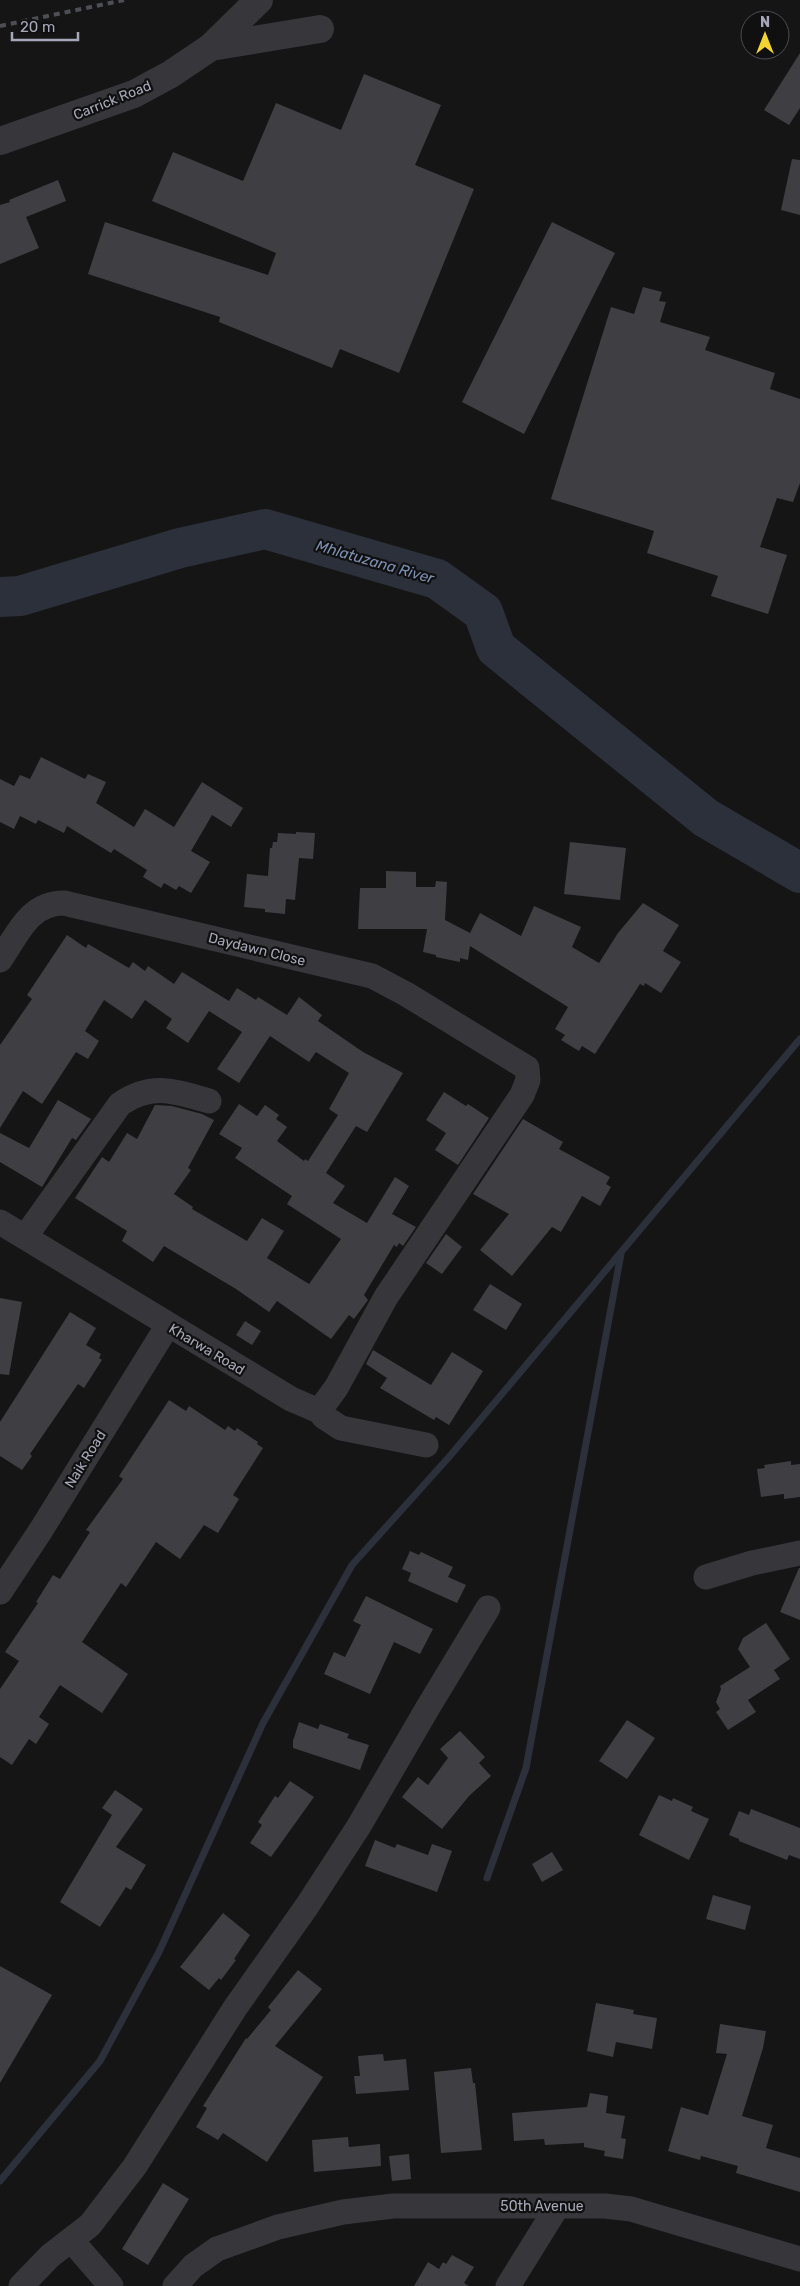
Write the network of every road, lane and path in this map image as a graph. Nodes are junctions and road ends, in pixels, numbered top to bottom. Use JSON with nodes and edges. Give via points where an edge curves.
{"nodes":[{"id":1,"x":259,"y":0,"type":"edge"},
{"id":2,"x":320,"y":29,"type":"dead end"},
{"id":3,"x":210,"y":47,"type":"junction"},
{"id":4,"x":0,"y":141,"type":"edge"},
{"id":5,"x":0,"y":960,"type":"edge"},
{"id":6,"x":209,"y":1101,"type":"dead end"},
{"id":7,"x":0,"y":1222,"type":"edge"},
{"id":8,"x":25,"y":1237,"type":"junction"},
{"id":9,"x":168,"y":1325,"type":"junction"},
{"id":10,"x":319,"y":1411,"type":"junction"},
{"id":11,"x":426,"y":1445,"type":"dead end"},
{"id":12,"x":800,"y":1553,"type":"edge"},
{"id":13,"x":706,"y":1577,"type":"dead end"},
{"id":14,"x":0,"y":1592,"type":"edge"},
{"id":15,"x":488,"y":1608,"type":"dead end"},
{"id":16,"x":557,"y":2206,"type":"junction"},
{"id":17,"x":72,"y":2240,"type":"junction"},
{"id":18,"x":800,"y":2259,"type":"edge"},
{"id":19,"x":21,"y":2286,"type":"edge"},
{"id":20,"x":111,"y":2286,"type":"edge"},
{"id":21,"x":176,"y":2286,"type":"edge"},
{"id":22,"x":508,"y":2286,"type":"edge"}],
"edges":[{"from":1,"to":3,"type":"street","name":"Carrick Road"},
{"from":2,"to":3,"type":"street"},
{"from":3,"to":4,"type":"street","name":"Carrick Road","via":[[134,94]]},
{"from":5,"to":10,"type":"street","name":"Daydawn Close","via":[[40,907],[64,903],[372,976],[527,1068],[529,1075],[522,1095],[386,1297],[336,1388]]},
{"from":6,"to":8,"type":"street","via":[[166,1090],[152,1090],[133,1095],[120,1104]]},
{"from":7,"to":8,"type":"street","name":"Kharwa Road"},
{"from":8,"to":9,"type":"street","name":"Kharwa Road"},
{"from":9,"to":10,"type":"street","name":"Kharwa Road","via":[[291,1399]]},
{"from":9,"to":14,"type":"street","name":"Naik Road","via":[[42,1530]]},
{"from":10,"to":11,"type":"street","name":"Kharwa Road","via":[[341,1428]]},
{"from":12,"to":13,"type":"street"},
{"from":15,"to":17,"type":"street","via":[[359,1826],[307,1906],[235,2008],[134,2166],[90,2225]]},
{"from":16,"to":18,"type":"street","name":"50th Avenue","via":[[605,2206],[631,2210]]},
{"from":16,"to":21,"type":"street","name":"50th Avenue","via":[[393,2206],[343,2212],[278,2227],[237,2241],[205,2256]]},
{"from":16,"to":22,"type":"street"},
{"from":17,"to":19,"type":"street","via":[[50,2256]]},
{"from":17,"to":20,"type":"street"}]}
